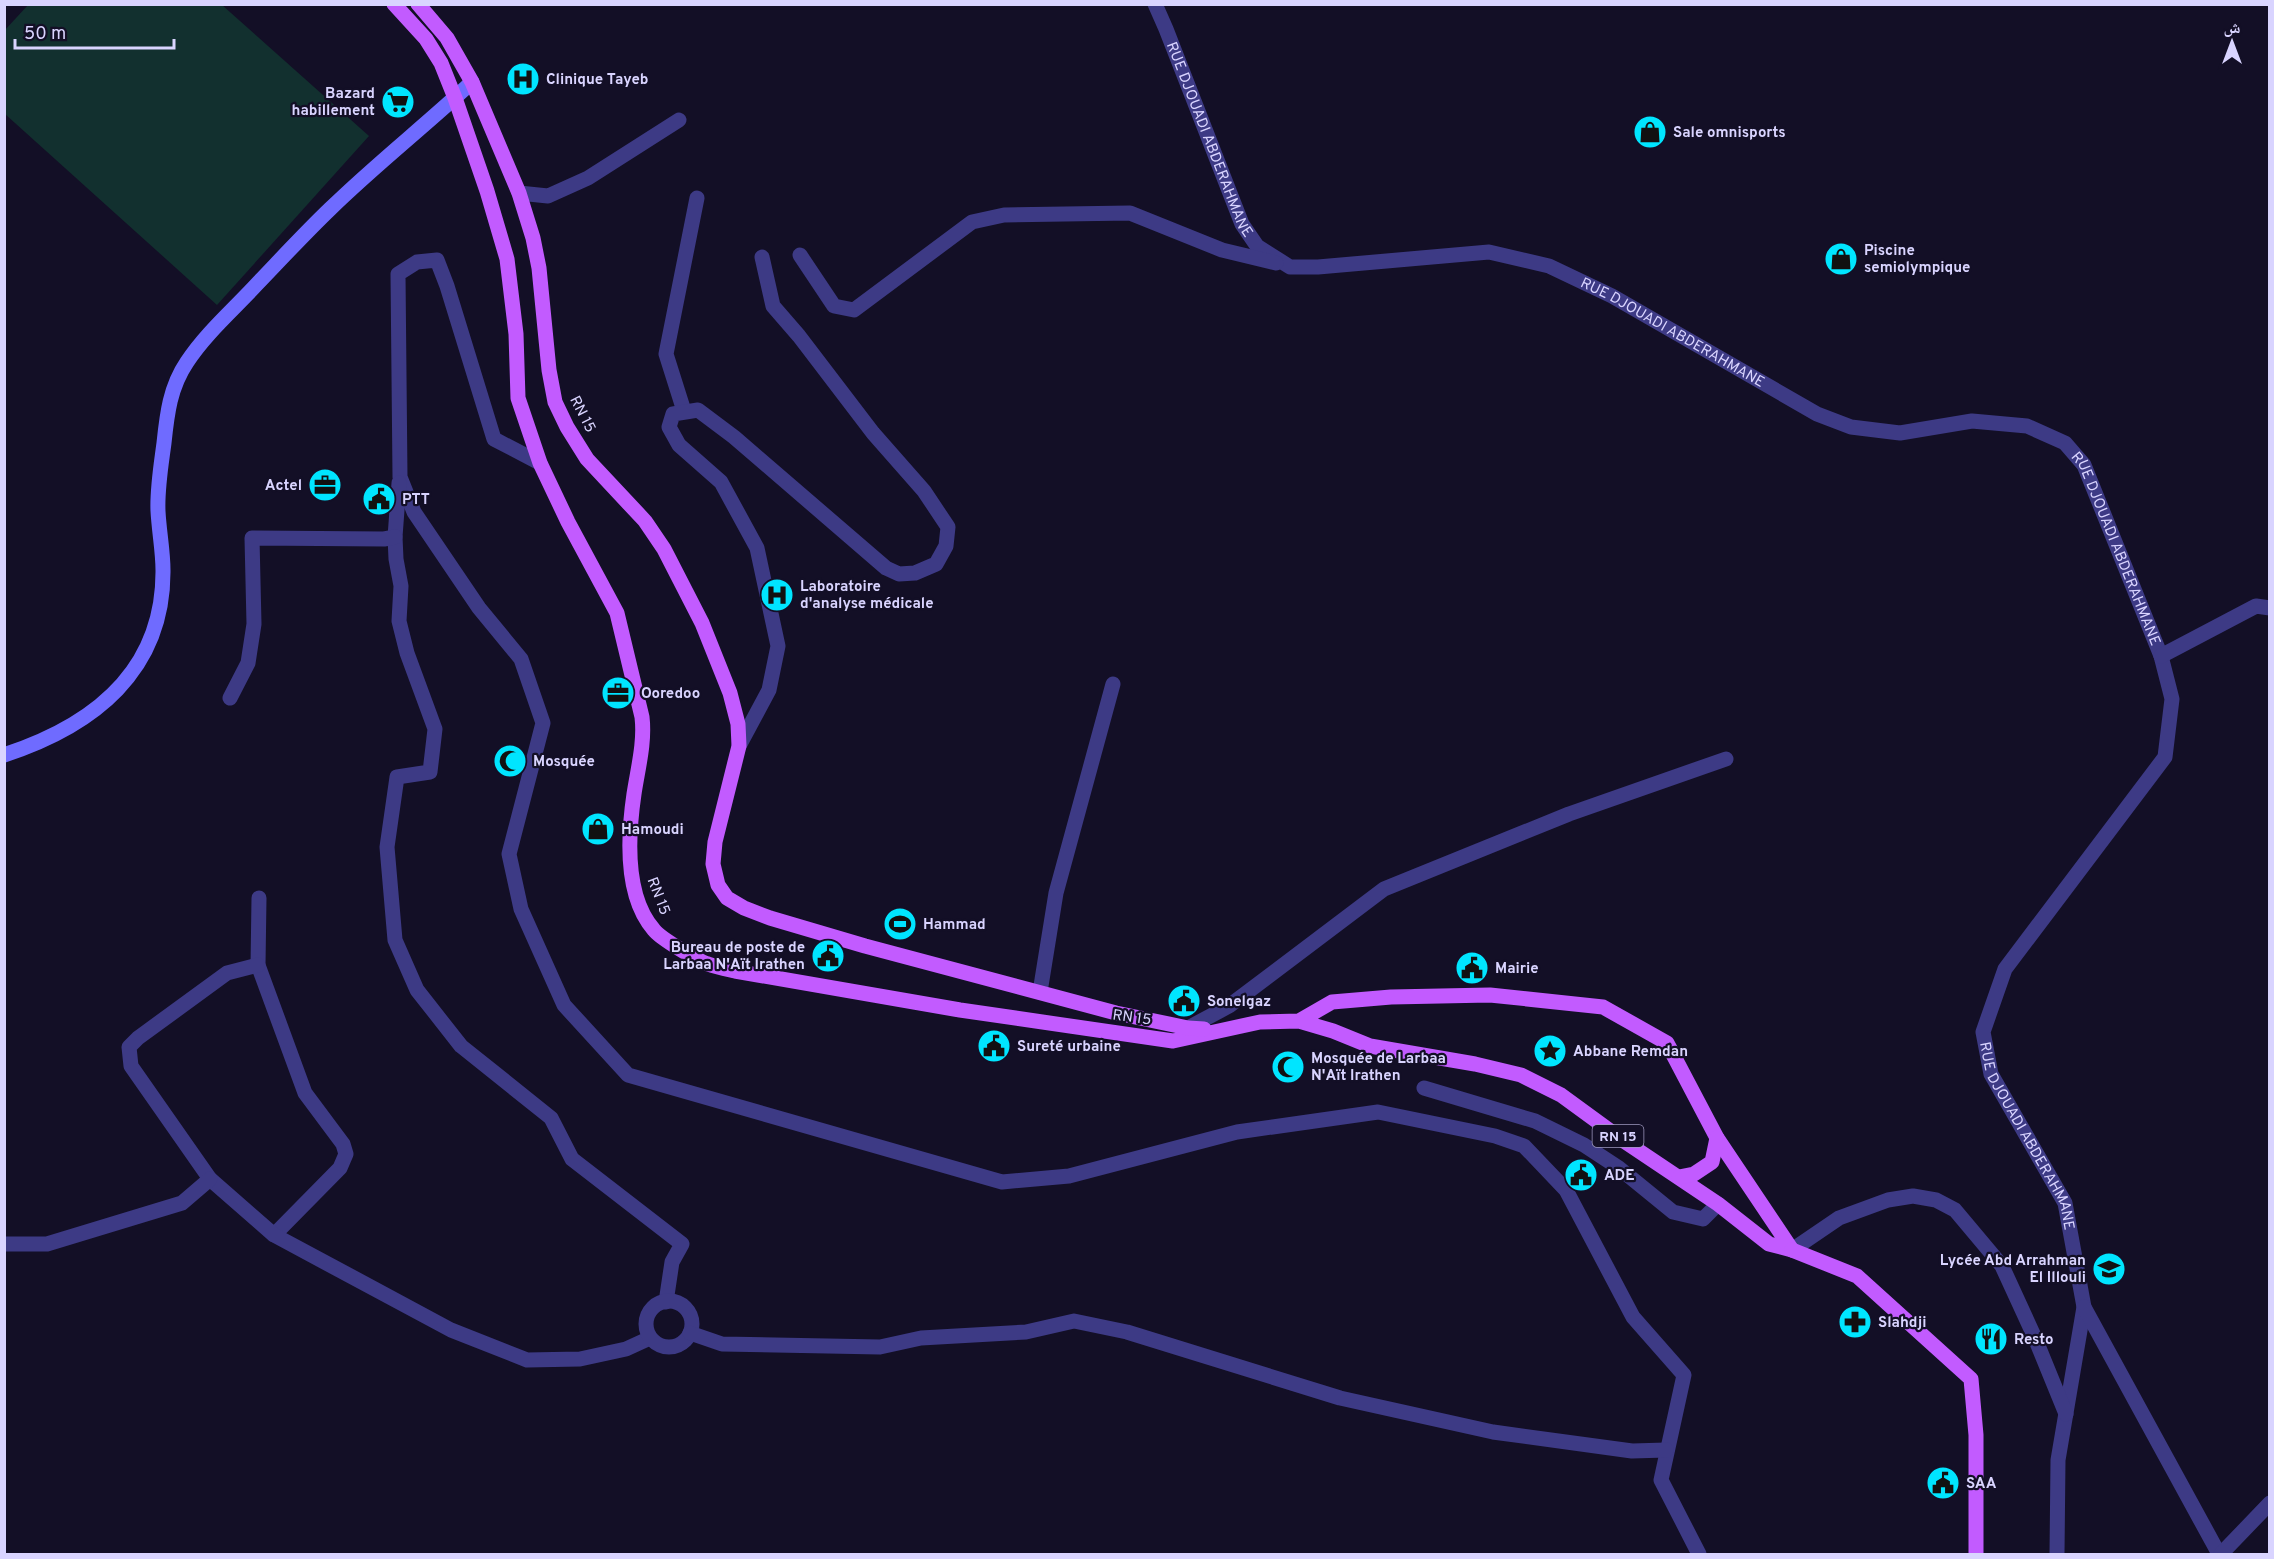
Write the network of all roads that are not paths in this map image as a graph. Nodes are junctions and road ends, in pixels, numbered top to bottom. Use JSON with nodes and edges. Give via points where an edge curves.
{"nodes":[{"id":1,"x":394,"y":4,"type":"edge"},
{"id":2,"x":418,"y":4,"type":"edge"},
{"id":3,"x":1155,"y":4,"type":"edge"},
{"id":4,"x":472,"y":82,"type":"junction"},
{"id":5,"x":455,"y":98,"type":"junction"},
{"id":6,"x":679,"y":120,"type":"dead end"},
{"id":7,"x":519,"y":193,"type":"junction"},
{"id":8,"x":697,"y":198,"type":"dead end"},
{"id":9,"x":800,"y":255,"type":"dead end"},
{"id":10,"x":762,"y":257,"type":"dead end"},
{"id":11,"x":1290,"y":267,"type":"junction"},
{"id":12,"x":684,"y":411,"type":"junction"},
{"id":13,"x":540,"y":463,"type":"junction"},
{"id":14,"x":400,"y":477,"type":"junction"},
{"id":15,"x":395,"y":537,"type":"junction"},
{"id":16,"x":2270,"y":608,"type":"edge"},
{"id":17,"x":2161,"y":656,"type":"junction"},
{"id":18,"x":1113,"y":684,"type":"dead end"},
{"id":19,"x":230,"y":698,"type":"dead end"},
{"id":20,"x":739,"y":746,"type":"junction"},
{"id":21,"x":4,"y":755,"type":"edge"},
{"id":22,"x":1726,"y":759,"type":"dead end"},
{"id":23,"x":259,"y":898,"type":"dead end"},
{"id":24,"x":258,"y":965,"type":"junction"},
{"id":25,"x":1040,"y":992,"type":"junction"},
{"id":26,"x":1299,"y":1021,"type":"junction"},
{"id":27,"x":1188,"y":1028,"type":"junction"},
{"id":28,"x":1219,"y":1030,"type":"junction"},
{"id":29,"x":1424,"y":1088,"type":"dead end"},
{"id":30,"x":1535,"y":1121,"type":"junction"},
{"id":31,"x":1717,"y":1138,"type":"junction"},
{"id":32,"x":1524,"y":1146,"type":"junction"},
{"id":33,"x":1679,"y":1178,"type":"junction"},
{"id":34,"x":210,"y":1179,"type":"junction"},
{"id":35,"x":1718,"y":1204,"type":"junction"},
{"id":36,"x":274,"y":1235,"type":"junction"},
{"id":37,"x":4,"y":1244,"type":"edge"},
{"id":38,"x":1792,"y":1250,"type":"junction"},
{"id":39,"x":666,"y":1302,"type":"junction"},
{"id":40,"x":2084,"y":1307,"type":"junction"},
{"id":41,"x":690,"y":1333,"type":"junction"},
{"id":42,"x":650,"y":1338,"type":"junction"},
{"id":43,"x":2066,"y":1414,"type":"junction"},
{"id":44,"x":1666,"y":1450,"type":"junction"},
{"id":45,"x":2270,"y":1503,"type":"edge"},
{"id":46,"x":1698,"y":1554,"type":"edge"},
{"id":47,"x":1976,"y":1554,"type":"edge"},
{"id":48,"x":2057,"y":1554,"type":"edge"},
{"id":49,"x":2220,"y":1554,"type":"edge"}],
"edges":[{"from":1,"to":5,"type":"main road","name":"RN 15","via":[[426,39]]},
{"from":2,"to":4,"type":"main road","name":"RN 15","via":[[447,38]]},
{"from":3,"to":11,"type":"street","name":"RUE DJOUADI ABDERAHMANE","via":[[1242,224],[1257,246]]},
{"from":4,"to":5,"type":"main road"},
{"from":4,"to":7,"type":"main road","name":"RN 15"},
{"from":5,"to":13,"type":"main road","name":"RN 15","via":[[507,260],[516,333],[518,398]]},
{"from":5,"to":21,"type":"main road","via":[[330,208],[188,360],[168,407],[158,497],[161,599],[140,661],[113,695],[88,715],[49,739]]},
{"from":6,"to":7,"type":"street","via":[[588,178],[548,196]]},
{"from":7,"to":20,"type":"main road","name":"RN 15","via":[[537,258],[555,402],[587,459],[645,521],[664,549],[702,623],[730,693]]},
{"from":8,"to":12,"type":"street","via":[[666,354]]},
{"from":9,"to":11,"type":"street","via":[[834,306],[854,310],[972,222],[1004,215],[1130,213],[1222,249]]},
{"from":10,"to":12,"type":"street","via":[[772,306],[873,434],[924,491],[948,527],[946,546],[936,564],[915,573],[899,574],[886,568],[734,437],[698,410]]},
{"from":11,"to":17,"type":"street","name":"RUE DJOUADI ABDERAHMANE","via":[[1489,252],[1549,266],[1612,296],[1816,414],[1851,427],[1900,434],[1972,421],[2027,426],[2065,443],[2084,465]]},
{"from":12,"to":20,"type":"street","via":[[673,414],[669,427],[679,445],[721,482],[757,548],[778,646],[769,690]]},
{"from":13,"to":14,"type":"street","via":[[494,439],[437,260],[417,262],[398,274]]},
{"from":13,"to":28,"type":"main road","name":"RN 15","via":[[620,625],[644,733],[629,868],[645,917],[655,932],[706,964],[765,977],[1173,1041]]},
{"from":14,"to":15,"type":"street"},
{"from":14,"to":32,"type":"street","via":[[414,512],[479,608],[521,659],[543,723],[509,854],[521,909],[564,1005],[628,1075],[1002,1182],[1069,1176],[1237,1132],[1378,1112],[1496,1136]]},
{"from":15,"to":19,"type":"street","via":[[252,538],[254,624],[248,663]]},
{"from":15,"to":39,"type":"street","via":[[401,586],[399,621],[435,729],[430,772],[397,777],[387,847],[395,940],[417,990],[461,1046],[551,1118],[572,1159],[682,1244],[672,1262]]},
{"from":16,"to":17,"type":"street","via":[[2256,606]]},
{"from":17,"to":40,"type":"street","name":"RUE DJOUADI ABDERAHMANE","via":[[2172,699],[2165,757],[2005,969],[1983,1032],[1991,1074],[2065,1203]]},
{"from":18,"to":25,"type":"street","via":[[1056,893]]},
{"from":20,"to":25,"type":"main road","name":"RN 15","via":[[713,864],[718,885],[727,898],[791,925]]},
{"from":22,"to":27,"type":"street","via":[[1569,814],[1384,889],[1229,1006]]},
{"from":23,"to":24,"type":"street"},
{"from":24,"to":34,"type":"street","via":[[227,973],[129,1047],[131,1066]]},
{"from":24,"to":36,"type":"street","via":[[305,1094],[343,1144],[346,1154],[340,1168]]},
{"from":25,"to":27,"type":"main road","name":"RN 15"},
{"from":26,"to":28,"type":"main road","number":"RN 15","via":[[1260,1022]]},
{"from":26,"to":31,"type":"main road","number":"RN 15","via":[[1332,1002],[1391,997],[1490,994],[1603,1007],[1667,1043]]},
{"from":26,"to":33,"type":"main road","number":"RN 15","via":[[1370,1046],[1521,1075],[1561,1095]]},
{"from":27,"to":28,"type":"main road","name":"RN 15"},
{"from":29,"to":30,"type":"street"},
{"from":30,"to":32,"type":"street"},
{"from":30,"to":35,"type":"street","via":[[1619,1168],[1673,1212],[1703,1219]]},
{"from":31,"to":33,"type":"main road","via":[[1712,1162]]},
{"from":31,"to":38,"type":"main road","number":"RN 15"},
{"from":32,"to":44,"type":"street","via":[[1566,1190],[1633,1317],[1684,1375]]},
{"from":33,"to":35,"type":"main road","number":"RN 15"},
{"from":34,"to":36,"type":"street"},
{"from":34,"to":37,"type":"street","via":[[182,1203],[47,1244]]},
{"from":35,"to":38,"type":"main road","number":"RN 15","via":[[1769,1244]]},
{"from":36,"to":42,"type":"street","via":[[451,1330],[527,1360],[580,1359],[626,1349]]},
{"from":38,"to":43,"type":"street","via":[[1839,1218],[1888,1200],[1913,1196],[1936,1200],[1955,1210],[2002,1266]]},
{"from":38,"to":47,"type":"main road","number":"RN 15","via":[[1857,1276],[1971,1379],[1976,1435]]},
{"from":39,"to":41,"type":"street","via":[[687,1310]]},
{"from":39,"to":42,"type":"street","via":[[648,1315]]},
{"from":40,"to":43,"type":"street","name":"RUE DJOUADI ABDERAHMANE"},
{"from":40,"to":49,"type":"street"},
{"from":41,"to":42,"type":"street","via":[[674,1347],[661,1346]]},
{"from":41,"to":44,"type":"street","via":[[722,1344],[880,1347],[921,1338],[1026,1332],[1074,1321],[1127,1332],[1340,1398],[1493,1432],[1632,1451]]},
{"from":43,"to":48,"type":"street","name":"RUE DJOUADI ABDERAHMANE","via":[[2058,1460]]},
{"from":44,"to":46,"type":"street","via":[[1661,1480]]},
{"from":45,"to":49,"type":"street"}]}
